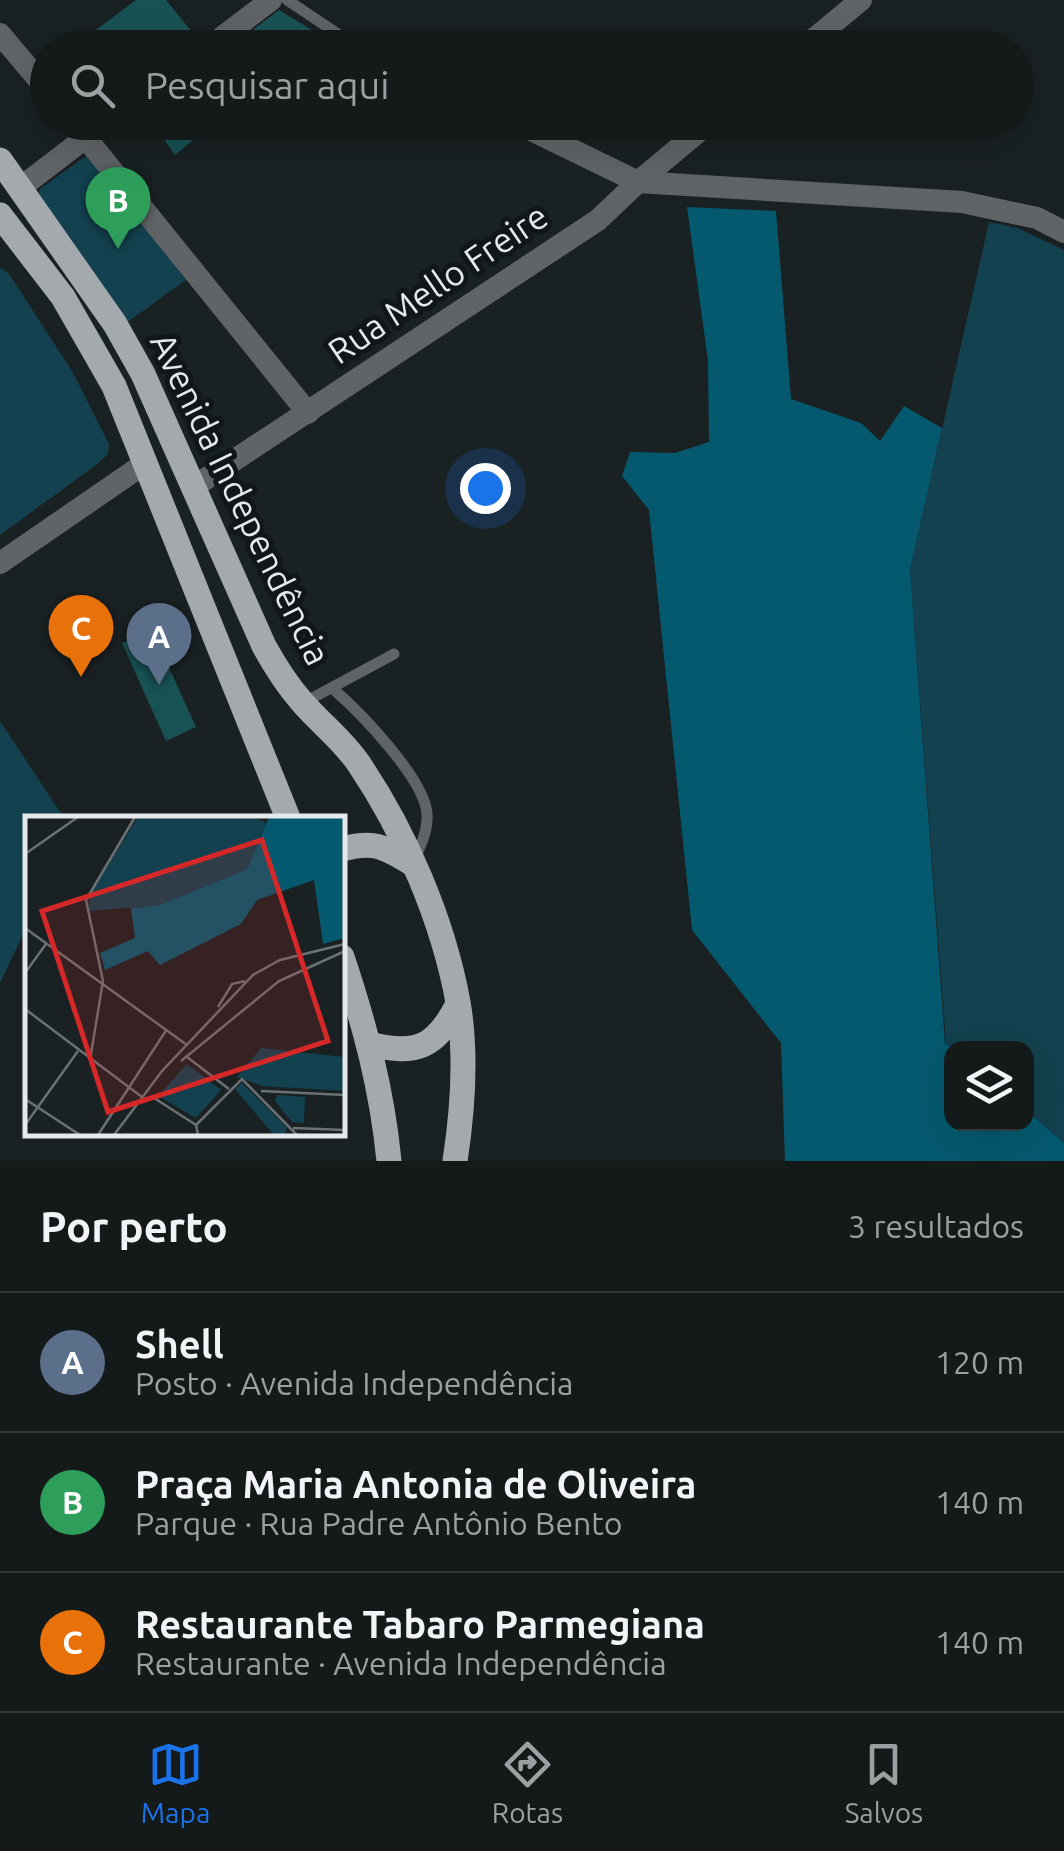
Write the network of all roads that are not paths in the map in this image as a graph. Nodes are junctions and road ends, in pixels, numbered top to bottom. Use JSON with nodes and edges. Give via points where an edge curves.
{"nodes":[{"id":1,"x":272,"y":0,"type":"edge"},
{"id":2,"x":288,"y":0,"type":"edge"},
{"id":3,"x":861,"y":0,"type":"edge"},
{"id":4,"x":232,"y":30,"type":"edge"},
{"id":5,"x":332,"y":30,"type":"edge"},
{"id":6,"x":824,"y":30,"type":"edge"},
{"id":7,"x":0,"y":34,"type":"edge"},
{"id":8,"x":30,"y":70,"type":"edge"},
{"id":9,"x":70,"y":140,"type":"edge"},
{"id":10,"x":87,"y":140,"type":"edge"},
{"id":11,"x":552,"y":140,"type":"edge"},
{"id":12,"x":688,"y":140,"type":"edge"},
{"id":13,"x":0,"y":160,"type":"edge"},
{"id":14,"x":638,"y":182,"type":"junction"},
{"id":15,"x":23,"y":192,"type":"junction"},
{"id":16,"x":4,"y":230,"type":"edge"},
{"id":17,"x":1064,"y":232,"type":"edge"},
{"id":18,"x":308,"y":413,"type":"junction"},
{"id":19,"x":144,"y":464,"type":"junction"},
{"id":20,"x":192,"y":488,"type":"junction"},
{"id":21,"x":0,"y":563,"type":"edge"},
{"id":22,"x":394,"y":654,"type":"dead end"},
{"id":23,"x":332,"y":688,"type":"junction"},
{"id":24,"x":303,"y":704,"type":"junction"},
{"id":25,"x":287,"y":816,"type":"edge"},
{"id":26,"x":345,"y":848,"type":"edge"},
{"id":27,"x":413,"y":864,"type":"junction"},
{"id":28,"x":345,"y":966,"type":"edge"},
{"id":29,"x":458,"y":1004,"type":"junction"},
{"id":30,"x":370,"y":1044,"type":"junction"},
{"id":31,"x":389,"y":1161,"type":"edge"},
{"id":32,"x":455,"y":1161,"type":"edge"}],
"edges":[{"from":1,"to":4,"type":"street"},
{"from":2,"to":5,"type":"lane"},
{"from":3,"to":6,"type":"street"},
{"from":7,"to":8,"type":"street"},
{"from":9,"to":15,"type":"street"},
{"from":10,"to":18,"type":"street"},
{"from":11,"to":14,"type":"street"},
{"from":12,"to":14,"type":"street","name":"Rua Mello Freire"},
{"from":13,"to":15,"type":"main road","name":"Avenida Independência"},
{"from":14,"to":17,"type":"street","via":[[962,202],[1036,218]]},
{"from":14,"to":18,"type":"street","name":"Rua Mello Freire","via":[[598,220]]},
{"from":15,"to":16,"type":"main road","via":[[26,212]]},
{"from":15,"to":20,"type":"main road","name":"Avenida Independência","via":[[115,324]]},
{"from":16,"to":19,"type":"main road","name":"Avenida Independência","via":[[63,297],[114,386]]},
{"from":18,"to":20,"type":"street","name":"Rua Mello Freire"},
{"from":19,"to":21,"type":"street"},
{"from":19,"to":25,"type":"main road","name":"Avenida Independência"},
{"from":20,"to":24,"type":"main road","name":"Avenida Independência","via":[[264,646]]},
{"from":22,"to":23,"type":"lane"},
{"from":23,"to":24,"type":"lane"},
{"from":23,"to":27,"type":"lane","via":[[420,792],[426,834]]},
{"from":24,"to":27,"type":"main road","name":"Avenida Independência","via":[[358,764]]},
{"from":26,"to":27,"type":"main road","via":[[384,847]]},
{"from":27,"to":29,"type":"main road","name":"Avenida Independência"},
{"from":28,"to":30,"type":"main road"},
{"from":29,"to":30,"type":"main road","via":[[444,1030],[424,1045]]},
{"from":29,"to":32,"type":"main road","name":"Avenida Independência","via":[[461,1110]]},
{"from":30,"to":31,"type":"main road"}]}
